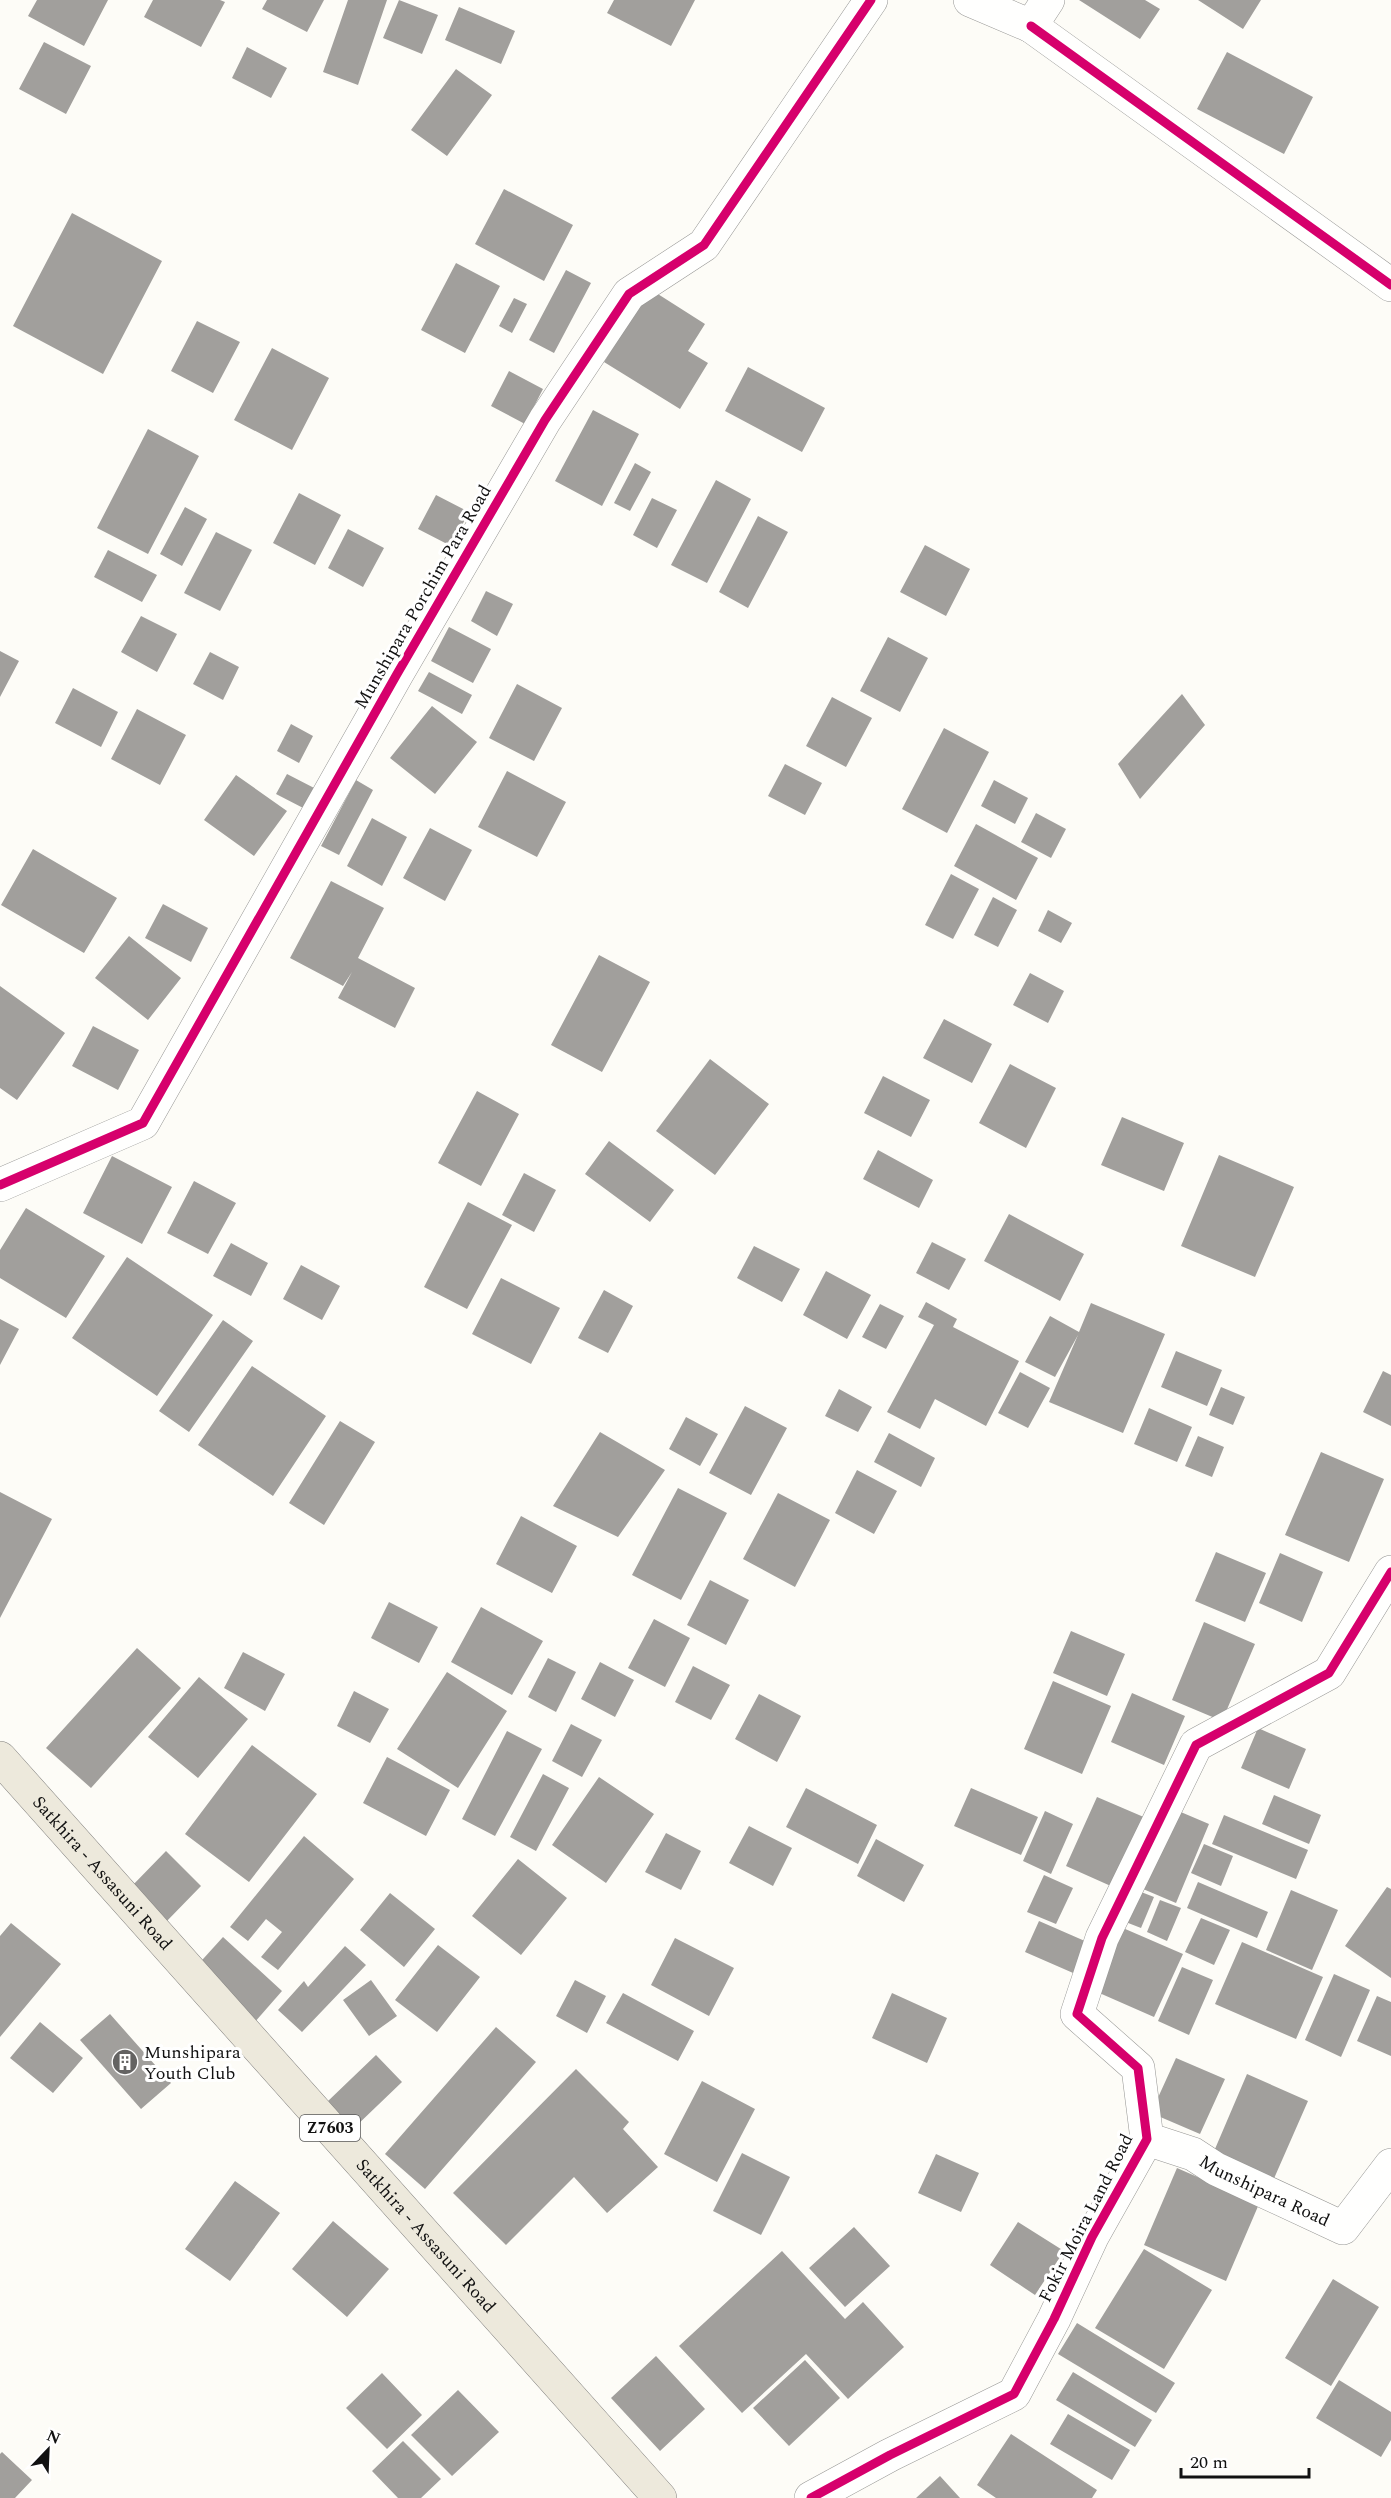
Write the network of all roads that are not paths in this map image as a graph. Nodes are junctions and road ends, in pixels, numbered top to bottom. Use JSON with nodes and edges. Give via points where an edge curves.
{"nodes":[{"id":1,"x":871,"y":0,"type":"edge"},
{"id":2,"x":970,"y":0,"type":"edge"},
{"id":3,"x":1040,"y":13,"type":"edge"},
{"id":4,"x":1391,"y":285,"type":"edge"},
{"id":5,"x":0,"y":1185,"type":"edge"},
{"id":6,"x":1391,"y":1572,"type":"edge"},
{"id":7,"x":0,"y":1758,"type":"edge"},
{"id":8,"x":1147,"y":2139,"type":"junction"},
{"id":9,"x":1391,"y":2165,"type":"edge"},
{"id":10,"x":660,"y":2498,"type":"edge"},
{"id":11,"x":811,"y":2498,"type":"edge"}],
"edges":[{"from":1,"to":5,"type":"street","name":"Munshipara Porchim Para Road","via":[[704,245],[629,294],[545,420],[396,674],[143,1124]]},
{"from":2,"to":3,"type":"street"},
{"from":3,"to":4,"type":"street"},
{"from":6,"to":8,"type":"street","name":"Fokir Moira Land Road","via":[[1329,1673],[1196,1745],[1102,1938],[1077,2014],[1138,2068]]},
{"from":7,"to":10,"type":"main road","name":"Satkhira - Assasuni Road","number":"Z7603"},
{"from":8,"to":9,"type":"street","name":"Munshipara Road","via":[[1193,2154],[1216,2169],[1342,2228]]},
{"from":8,"to":11,"type":"street","name":"Fokir Moira Land Road","via":[[1092,2237],[1014,2394]]}]}
